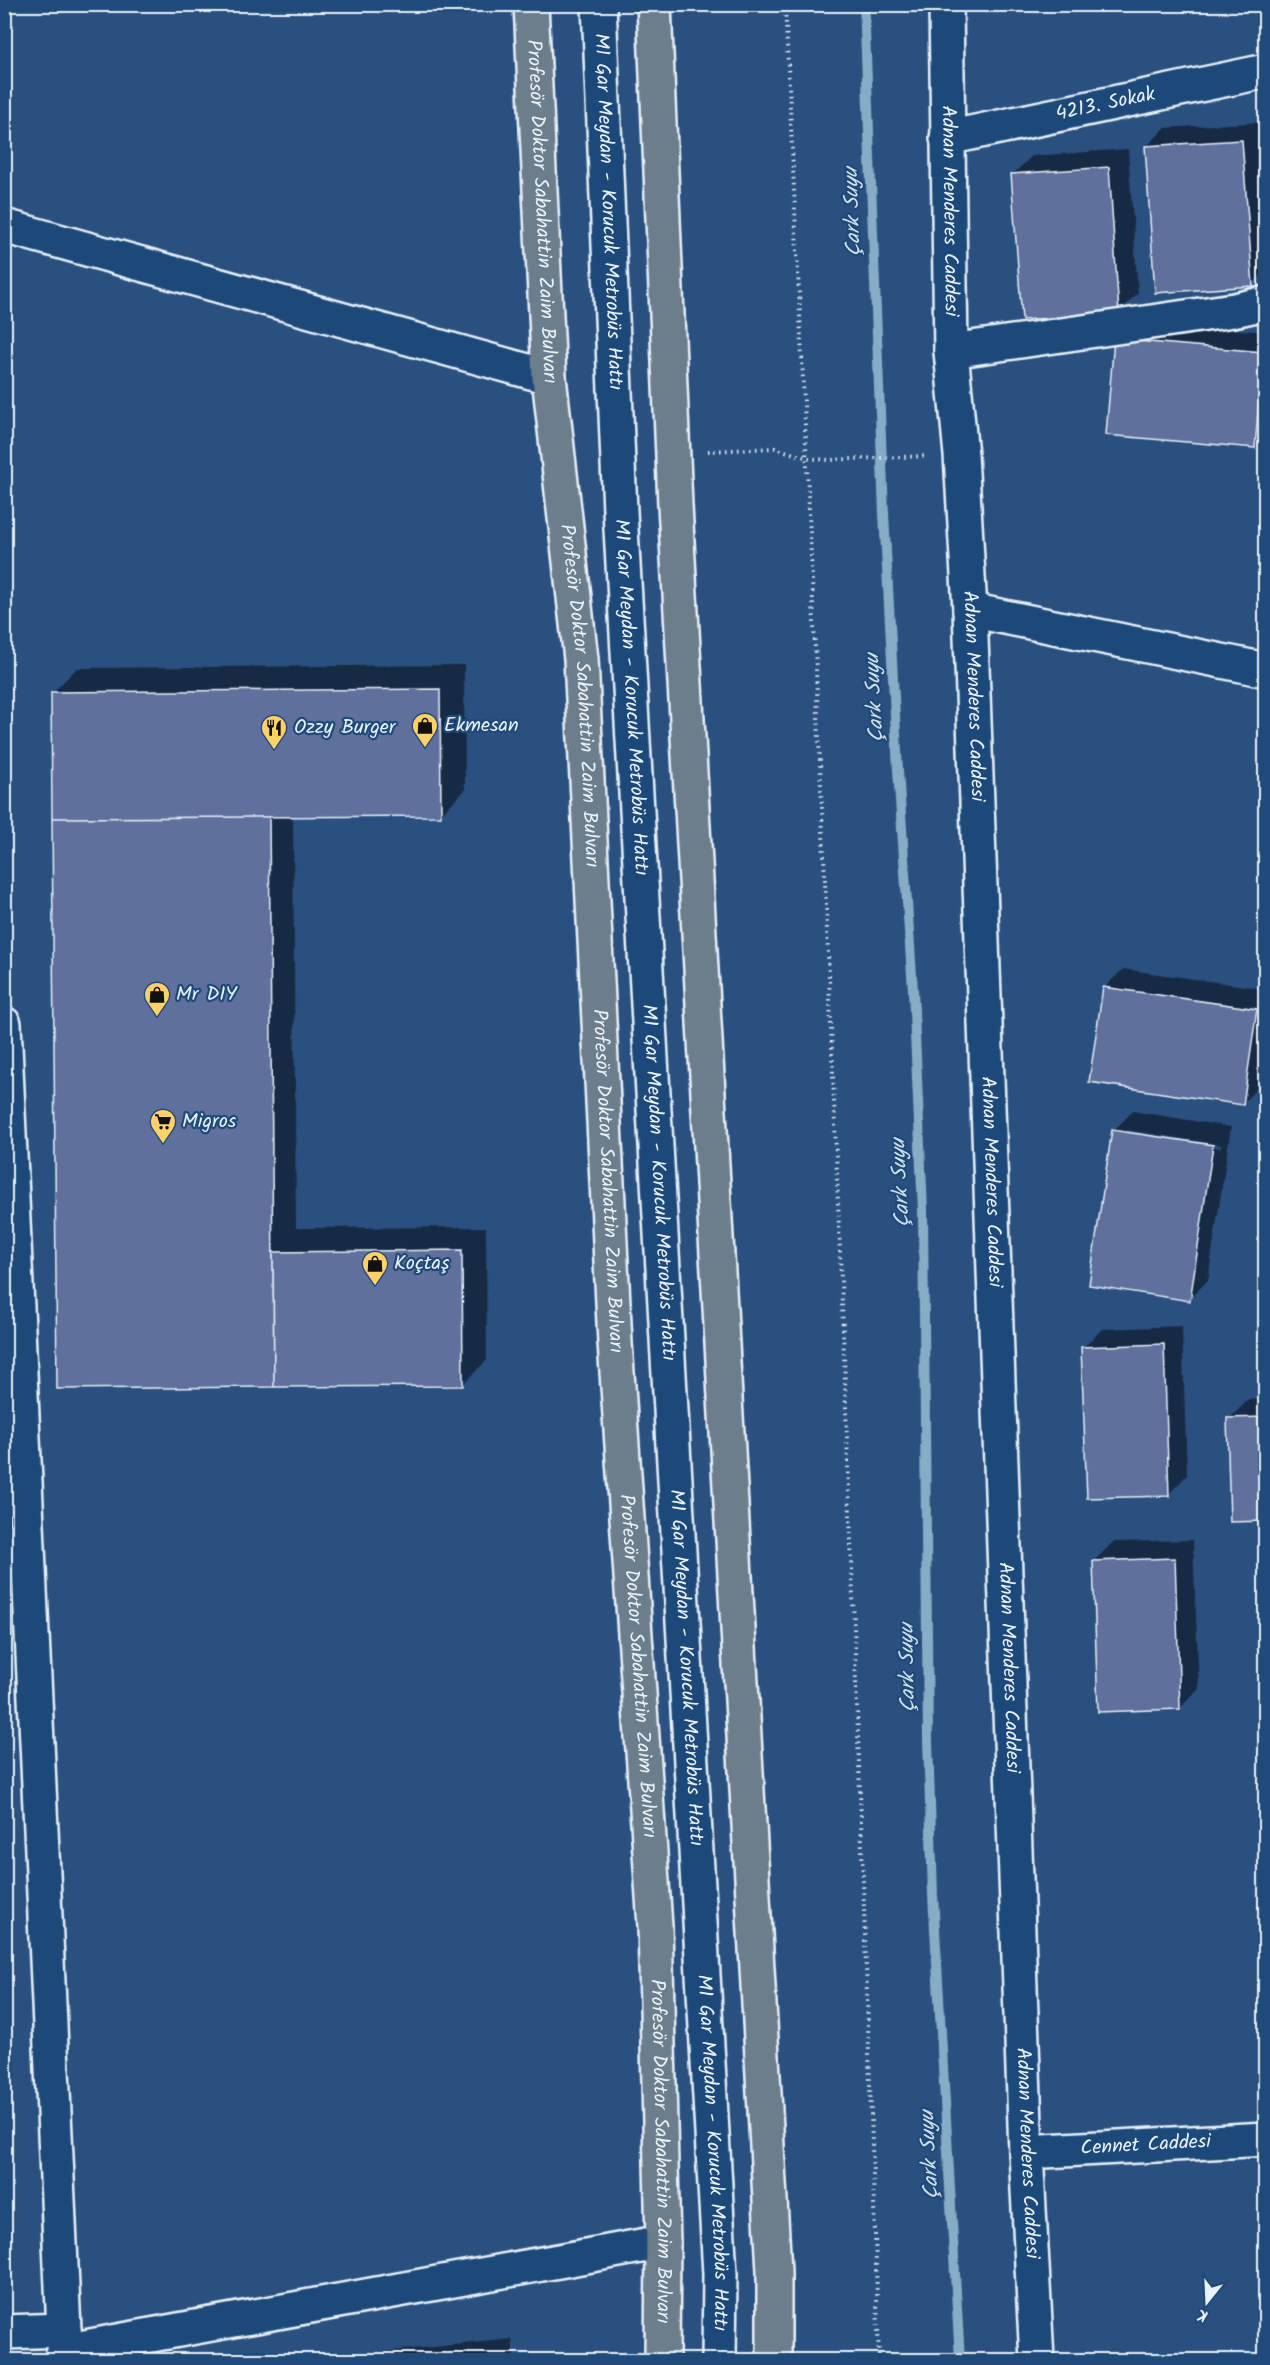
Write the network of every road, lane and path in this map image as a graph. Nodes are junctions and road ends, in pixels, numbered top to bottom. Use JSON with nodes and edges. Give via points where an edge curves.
{"nodes":[{"id":1,"x":531,"y":4,"type":"edge"},
{"id":2,"x":599,"y":4,"type":"edge"},
{"id":3,"x":654,"y":4,"type":"edge"},
{"id":4,"x":785,"y":4,"type":"edge"},
{"id":5,"x":946,"y":4,"type":"edge"},
{"id":6,"x":1266,"y":71,"type":"edge"},
{"id":7,"x":947,"y":138,"type":"junction"},
{"id":8,"x":4,"y":226,"type":"edge"},
{"id":9,"x":1266,"y":303,"type":"edge"},
{"id":10,"x":951,"y":351,"type":"junction"},
{"id":11,"x":549,"y":376,"type":"junction"},
{"id":12,"x":707,"y":452,"type":"dead end"},
{"id":13,"x":961,"y":455,"type":"junction"},
{"id":14,"x":808,"y":458,"type":"junction"},
{"id":15,"x":970,"y":610,"type":"junction"},
{"id":16,"x":1266,"y":670,"type":"edge"},
{"id":17,"x":4,"y":1024,"type":"edge"},
{"id":18,"x":1266,"y":2139,"type":"edge"},
{"id":19,"x":1026,"y":2152,"type":"junction"},
{"id":20,"x":663,"y":2242,"type":"junction"},
{"id":21,"x":4,"y":2332,"type":"edge"},
{"id":22,"x":63,"y":2347,"type":"edge"},
{"id":23,"x":662,"y":2361,"type":"edge"},
{"id":24,"x":719,"y":2361,"type":"edge"},
{"id":25,"x":774,"y":2361,"type":"edge"},
{"id":26,"x":879,"y":2361,"type":"edge"},
{"id":27,"x":1037,"y":2361,"type":"edge"}],
"edges":[{"from":1,"to":11,"type":"main road","name":"Profesör Doktor Sabahattin Zaim Bulvarı"},
{"from":2,"to":24,"type":"street","name":"M1 Gar Meydan - Korucuk Metrobüs Hattı","via":[[621,523],[720,2274]]},
{"from":3,"to":25,"type":"main road","via":[[675,505],[773,2259]]},
{"from":4,"to":14,"type":"path"},
{"from":5,"to":7,"type":"street","name":"Adnan Menderes Caddesi"},
{"from":6,"to":7,"type":"street","name":"4213. Sokak"},
{"from":7,"to":10,"type":"street","name":"Adnan Menderes Caddesi"},
{"from":8,"to":11,"type":"street"},
{"from":9,"to":10,"type":"street"},
{"from":10,"to":13,"type":"street","name":"Adnan Menderes Caddesi"},
{"from":11,"to":20,"type":"main road","name":"Profesör Doktor Sabahattin Zaim Bulvarı","via":[[581,658],[615,1342],[655,1926]]},
{"from":12,"to":14,"type":"path","via":[[775,448]]},
{"from":13,"to":14,"type":"path"},
{"from":13,"to":15,"type":"street","name":"Adnan Menderes Caddesi"},
{"from":14,"to":26,"type":"path","via":[[855,1610]]},
{"from":15,"to":16,"type":"street"},
{"from":15,"to":19,"type":"street","name":"Adnan Menderes Caddesi"},
{"from":17,"to":22,"type":"street"},
{"from":18,"to":19,"type":"street","name":"Cennet Caddesi"},
{"from":19,"to":27,"type":"street","name":"Adnan Menderes Caddesi"},
{"from":20,"to":22,"type":"street"},
{"from":20,"to":23,"type":"main road","name":"Profesör Doktor Sabahattin Zaim Bulvarı"},
{"from":21,"to":22,"type":"street"}]}
